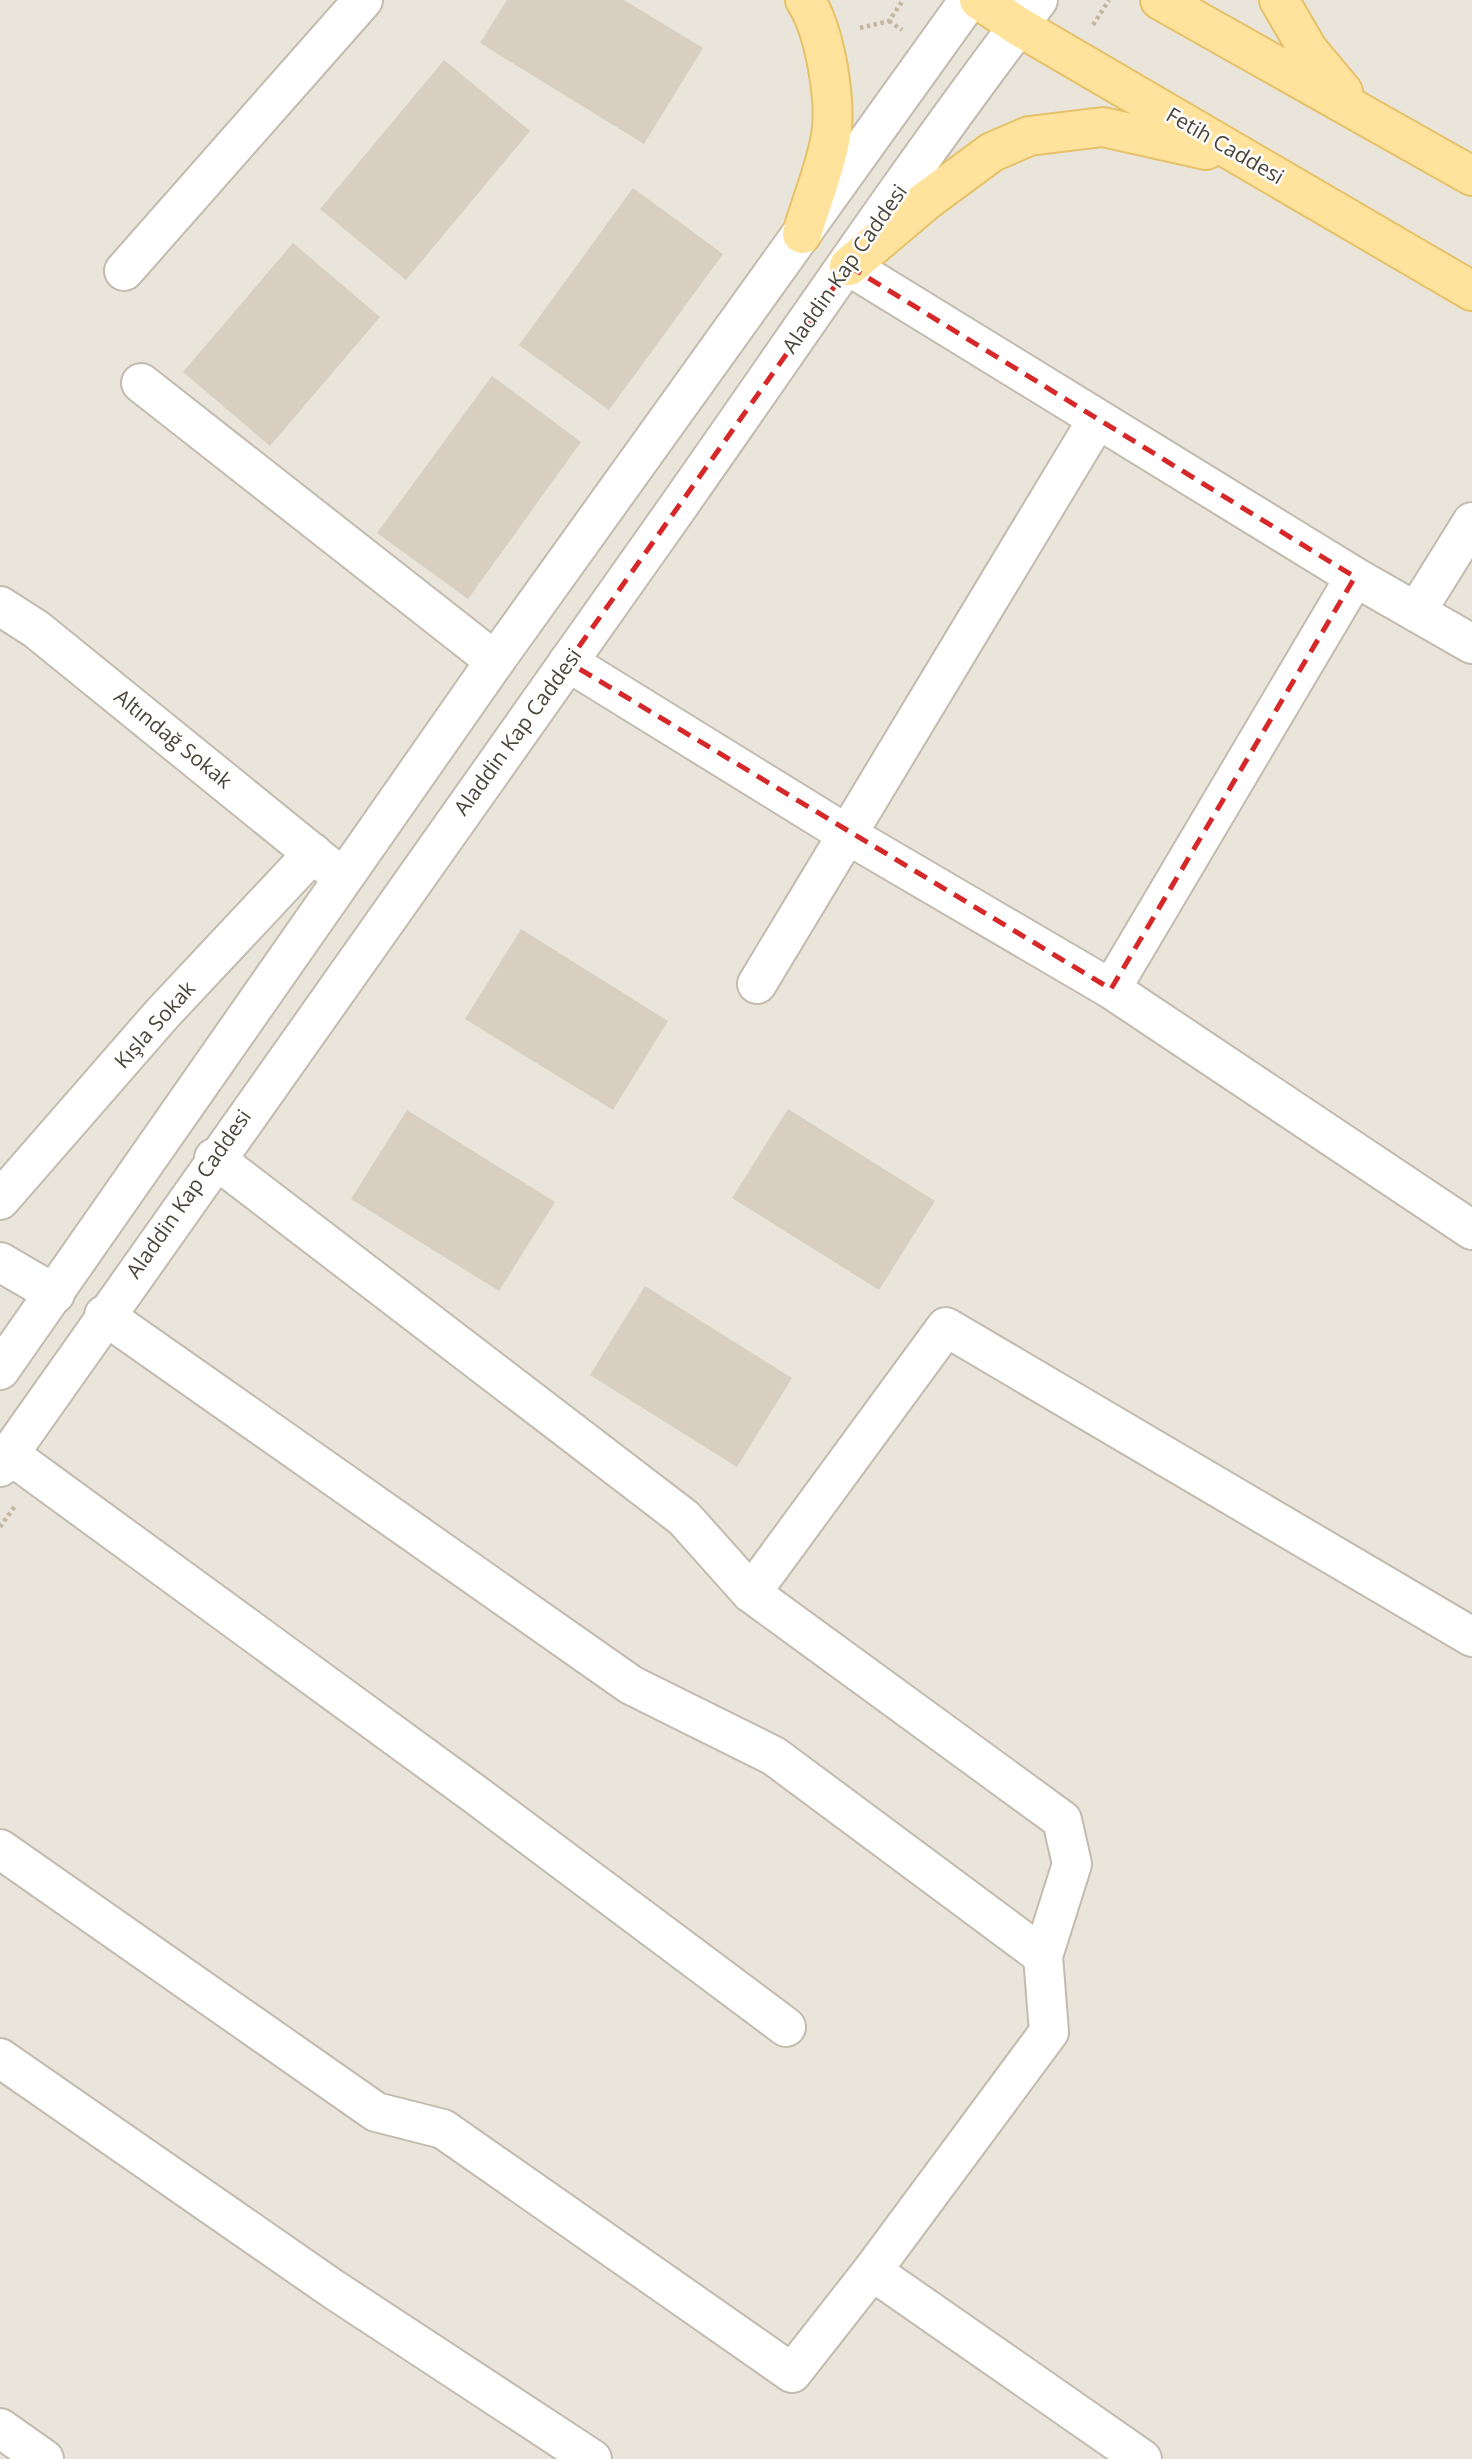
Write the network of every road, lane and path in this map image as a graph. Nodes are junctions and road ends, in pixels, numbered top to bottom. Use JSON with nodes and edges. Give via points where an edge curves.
{"nodes":[{"id":1,"x":363,"y":0,"type":"edge"},
{"id":2,"x":805,"y":0,"type":"edge"},
{"id":3,"x":903,"y":0,"type":"edge"},
{"id":4,"x":969,"y":0,"type":"edge"},
{"id":5,"x":979,"y":0,"type":"edge"},
{"id":6,"x":1160,"y":0,"type":"edge"},
{"id":7,"x":1279,"y":0,"type":"edge"},
{"id":8,"x":1028,"y":13,"type":"edge"},
{"id":9,"x":889,"y":21,"type":"dead end"},
{"id":10,"x":1358,"y":110,"type":"junction"},
{"id":11,"x":1253,"y":162,"type":"junction"},
{"id":12,"x":1472,"y":176,"type":"edge"},
{"id":13,"x":802,"y":234,"type":"junction"},
{"id":14,"x":849,"y":266,"type":"junction"},
{"id":15,"x":124,"y":271,"type":"dead end"},
{"id":16,"x":1472,"y":291,"type":"edge"},
{"id":17,"x":141,"y":383,"type":"dead end"},
{"id":18,"x":1097,"y":420,"type":"junction"},
{"id":19,"x":1472,"y":522,"type":"edge"},
{"id":20,"x":1355,"y":577,"type":"junction"},
{"id":21,"x":0,"y":606,"type":"edge"},
{"id":22,"x":1416,"y":612,"type":"junction"},
{"id":23,"x":1472,"y":644,"type":"edge"},
{"id":24,"x":495,"y":661,"type":"junction"},
{"id":25,"x":568,"y":662,"type":"junction"},
{"id":26,"x":848,"y":835,"type":"junction"},
{"id":27,"x":313,"y":853,"type":"junction"},
{"id":28,"x":342,"y":877,"type":"junction"},
{"id":29,"x":757,"y":984,"type":"dead end"},
{"id":30,"x":1111,"y":989,"type":"junction"},
{"id":31,"x":214,"y":1158,"type":"junction"},
{"id":32,"x":0,"y":1200,"type":"edge"},
{"id":33,"x":1472,"y":1230,"type":"edge"},
{"id":34,"x":0,"y":1262,"type":"edge"},
{"id":35,"x":55,"y":1294,"type":"junction"},
{"id":36,"x":104,"y":1315,"type":"junction"},
{"id":37,"x":0,"y":1370,"type":"edge"},
{"id":38,"x":4,"y":1461,"type":"edge"},
{"id":39,"x":751,"y":1593,"type":"junction"},
{"id":40,"x":1472,"y":1637,"type":"edge"},
{"id":41,"x":0,"y":1849,"type":"edge"},
{"id":42,"x":1043,"y":1956,"type":"junction"},
{"id":43,"x":786,"y":2027,"type":"dead end"},
{"id":44,"x":0,"y":2058,"type":"edge"},
{"id":45,"x":872,"y":2271,"type":"junction"},
{"id":46,"x":0,"y":2428,"type":"edge"},
{"id":47,"x":44,"y":2459,"type":"edge"},
{"id":48,"x":592,"y":2459,"type":"edge"},
{"id":49,"x":1142,"y":2459,"type":"edge"}],
"edges":[{"from":1,"to":15,"type":"street"},
{"from":2,"to":13,"type":"main road","via":[[829,68],[831,138]]},
{"from":3,"to":9,"type":"path"},
{"from":4,"to":13,"type":"street"},
{"from":5,"to":8,"type":"main road","name":"Fetih Caddesi"},
{"from":6,"to":10,"type":"main road"},
{"from":7,"to":10,"type":"main road","via":[[1308,50]]},
{"from":8,"to":11,"type":"main road","name":"Fetih Caddesi"},
{"from":8,"to":14,"type":"street","name":"Aladdin Kap Caddesi","via":[[976,80]]},
{"from":10,"to":12,"type":"main road"},
{"from":11,"to":14,"type":"main road","via":[[1103,127],[1029,136],[992,152]]},
{"from":11,"to":16,"type":"main road","name":"Fetih Caddesi"},
{"from":13,"to":24,"type":"street"},
{"from":14,"to":18,"type":"street"},
{"from":14,"to":25,"type":"street","name":"Aladdin Kap Caddesi"},
{"from":17,"to":24,"type":"street"},
{"from":18,"to":20,"type":"street"},
{"from":18,"to":26,"type":"street"},
{"from":19,"to":22,"type":"street"},
{"from":20,"to":22,"type":"street"},
{"from":20,"to":30,"type":"street"},
{"from":21,"to":27,"type":"street","name":"Altındağ Sokak","via":[[36,629]]},
{"from":22,"to":23,"type":"street"},
{"from":24,"to":28,"type":"street"},
{"from":25,"to":26,"type":"street"},
{"from":25,"to":31,"type":"street","name":"Aladdin Kap Caddesi"},
{"from":26,"to":29,"type":"street"},
{"from":26,"to":30,"type":"street"},
{"from":27,"to":28,"type":"street","name":"Altındağ Sokak"},
{"from":27,"to":32,"type":"street","name":"Kışla Sokak","via":[[162,1014]]},
{"from":28,"to":35,"type":"street"},
{"from":30,"to":33,"type":"street"},
{"from":31,"to":36,"type":"street","name":"Aladdin Kap Caddesi"},
{"from":31,"to":39,"type":"street","via":[[684,1518]]},
{"from":34,"to":35,"type":"street"},
{"from":35,"to":37,"type":"street"},
{"from":36,"to":38,"type":"street","name":"Aladdin Kap Caddesi"},
{"from":36,"to":42,"type":"street","via":[[631,1685],[774,1756]]},
{"from":38,"to":43,"type":"street","via":[[487,1803]]},
{"from":39,"to":40,"type":"street","via":[[946,1326]]},
{"from":39,"to":42,"type":"street","via":[[1062,1820],[1072,1864]]},
{"from":41,"to":45,"type":"street","via":[[376,2112],[443,2129],[792,2373]]},
{"from":42,"to":45,"type":"street","via":[[1049,2032]]},
{"from":44,"to":48,"type":"street","via":[[333,2289]]},
{"from":45,"to":49,"type":"street"},
{"from":46,"to":47,"type":"street"}]}
